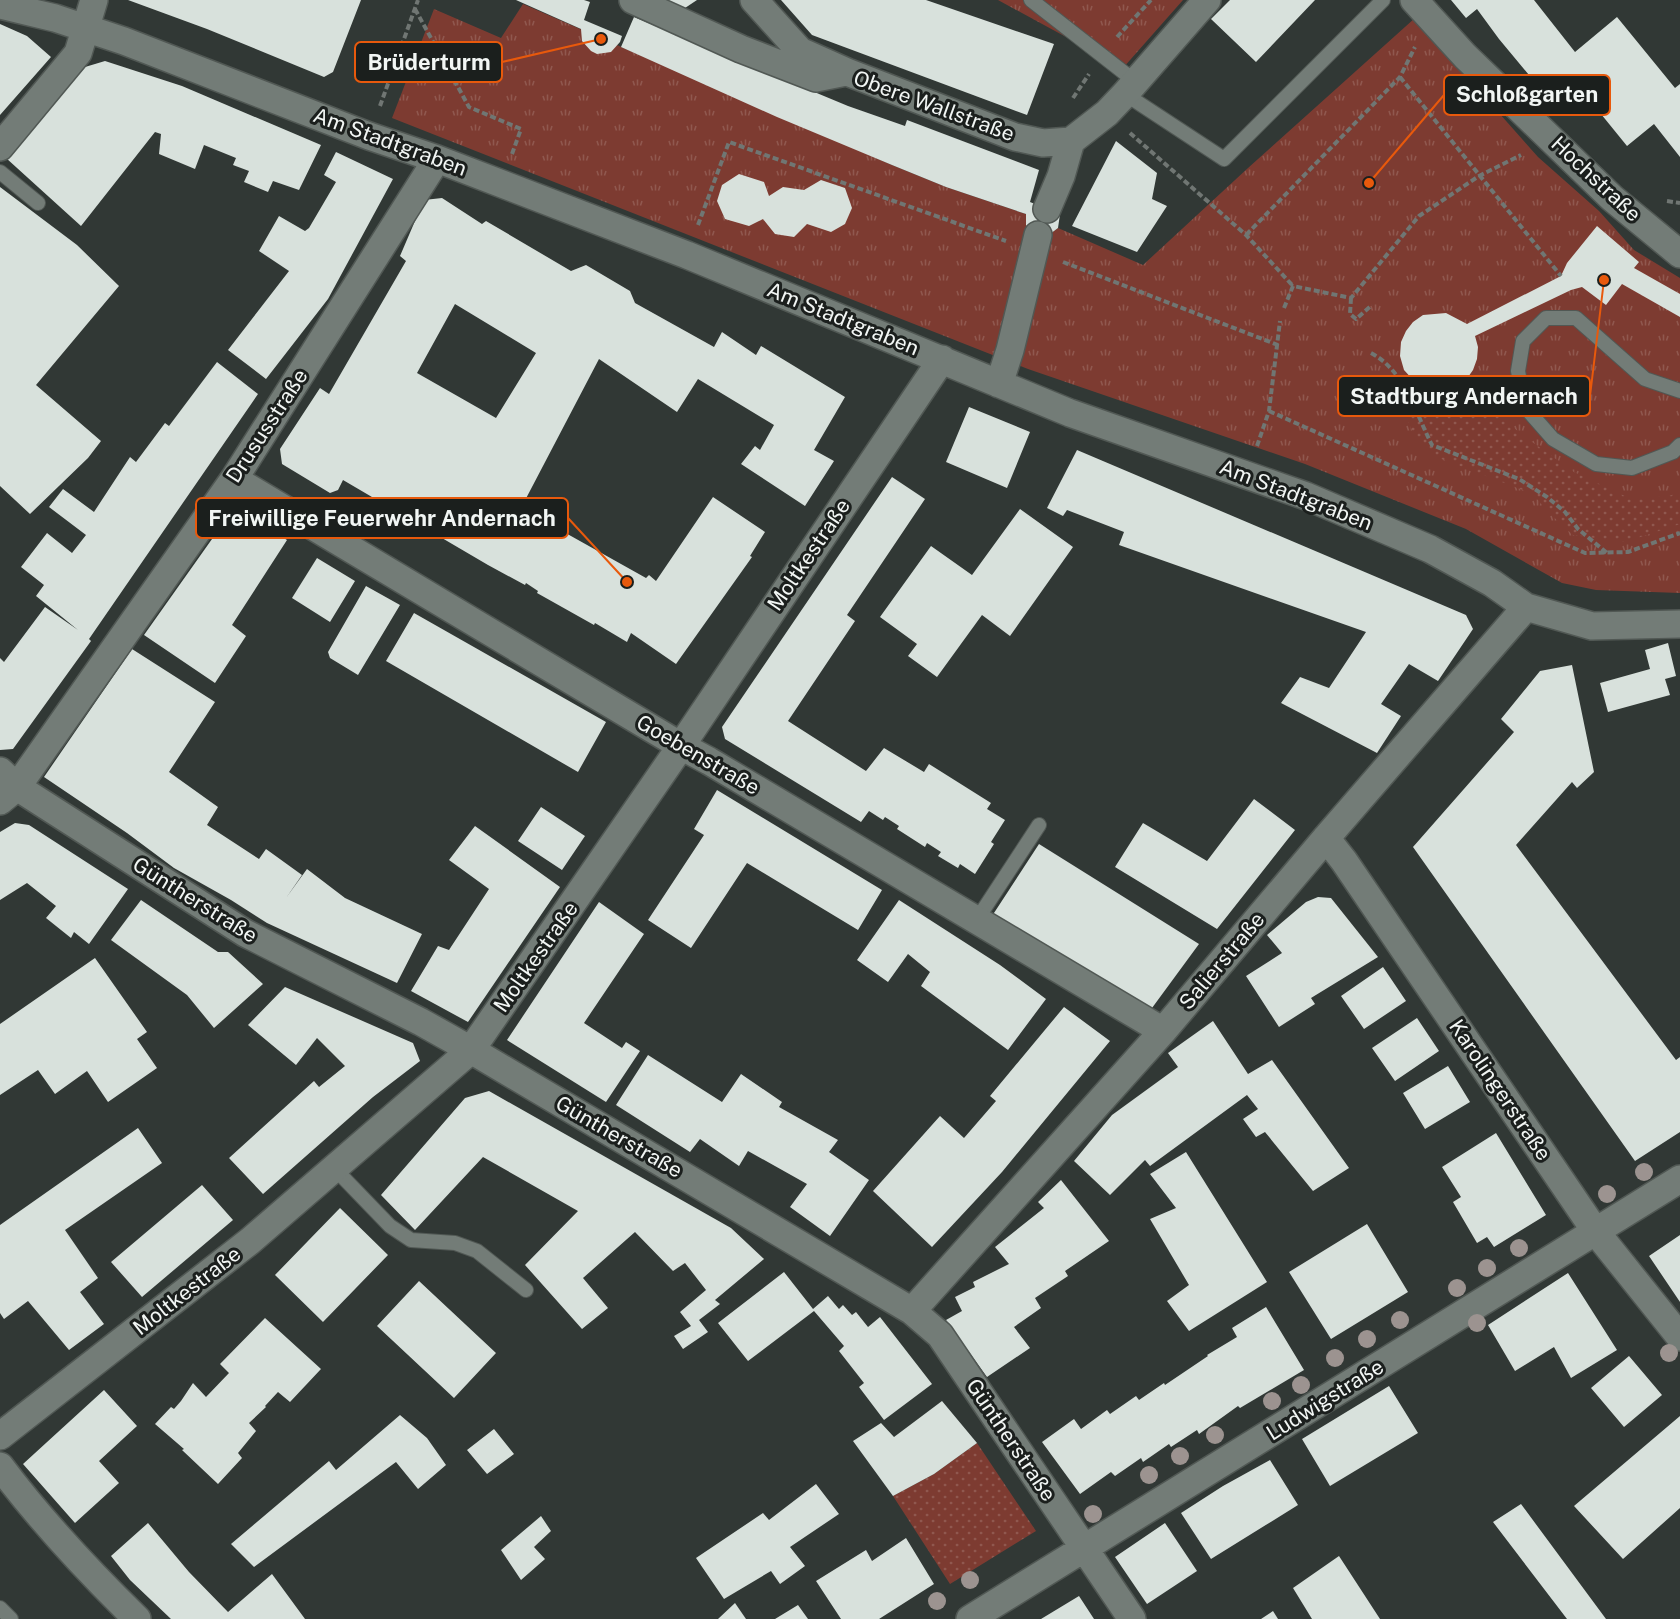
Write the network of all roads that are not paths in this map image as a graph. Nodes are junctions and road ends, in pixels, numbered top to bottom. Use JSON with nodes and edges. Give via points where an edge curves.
{"nodes":[{"id":1,"x":94,"y":0,"type":"edge"},
{"id":2,"x":633,"y":0,"type":"edge"},
{"id":3,"x":754,"y":0,"type":"edge"},
{"id":4,"x":1031,"y":0,"type":"edge"},
{"id":5,"x":1207,"y":0,"type":"edge"},
{"id":6,"x":1383,"y":0,"type":"edge"},
{"id":7,"x":1414,"y":0,"type":"edge"},
{"id":8,"x":0,"y":5,"type":"edge"},
{"id":9,"x":85,"y":28,"type":"junction"},
{"id":10,"x":848,"y":72,"type":"junction"},
{"id":11,"x":1123,"y":96,"type":"junction"},
{"id":12,"x":1071,"y":141,"type":"junction"},
{"id":13,"x":0,"y":147,"type":"edge"},
{"id":14,"x":437,"y":159,"type":"junction"},
{"id":15,"x":0,"y":172,"type":"edge"},
{"id":16,"x":38,"y":203,"type":"dead end"},
{"id":17,"x":1047,"y":209,"type":"dead end"},
{"id":18,"x":1036,"y":242,"type":"road end"},
{"id":19,"x":1680,"y":254,"type":"edge"},
{"id":20,"x":942,"y":359,"type":"junction"},
{"id":21,"x":999,"y":384,"type":"junction"},
{"id":22,"x":1680,"y":391,"type":"edge"},
{"id":23,"x":1680,"y":445,"type":"edge"},
{"id":24,"x":234,"y":478,"type":"junction"},
{"id":25,"x":1526,"y":607,"type":"junction"},
{"id":26,"x":1680,"y":624,"type":"edge"},
{"id":27,"x":681,"y":746,"type":"junction"},
{"id":28,"x":6,"y":786,"type":"edge"},
{"id":29,"x":1039,"y":825,"type":"dead end"},
{"id":30,"x":1326,"y":838,"type":"junction"},
{"id":31,"x":976,"y":921,"type":"junction"},
{"id":32,"x":1163,"y":1031,"type":"junction"},
{"id":33,"x":471,"y":1050,"type":"junction"},
{"id":34,"x":335,"y":1169,"type":"junction"},
{"id":35,"x":1680,"y":1179,"type":"edge"},
{"id":36,"x":1596,"y":1232,"type":"junction"},
{"id":37,"x":526,"y":1290,"type":"dead end"},
{"id":38,"x":912,"y":1311,"type":"junction"},
{"id":39,"x":1680,"y":1337,"type":"edge"},
{"id":40,"x":0,"y":1436,"type":"edge"},
{"id":41,"x":0,"y":1466,"type":"edge"},
{"id":42,"x":1086,"y":1549,"type":"junction"},
{"id":43,"x":0,"y":1608,"type":"edge"},
{"id":44,"x":11,"y":1619,"type":"edge"},
{"id":45,"x":137,"y":1619,"type":"edge"},
{"id":46,"x":970,"y":1619,"type":"edge"},
{"id":47,"x":1132,"y":1619,"type":"edge"}],
"edges":[{"from":1,"to":9,"type":"street"},
{"from":2,"to":10,"type":"street","name":"Obere Wallstraße","via":[[816,78]]},
{"from":3,"to":10,"type":"street","via":[[800,51]]},
{"from":4,"to":11,"type":"lane"},
{"from":5,"to":11,"type":"street"},
{"from":6,"to":11,"type":"lane","via":[[1224,159]]},
{"from":7,"to":19,"type":"street","name":"Hochstraße","via":[[1465,56],[1612,198]]},
{"from":8,"to":9,"type":"street","name":"Am Stadtgraben"},
{"from":9,"to":13,"type":"street","via":[[78,53]]},
{"from":9,"to":14,"type":"street","name":"Am Stadtgraben"},
{"from":10,"to":12,"type":"street","name":"Obere Wallstraße","via":[[1015,137],[1043,143]]},
{"from":11,"to":12,"type":"street"},
{"from":12,"to":17,"type":"street"},
{"from":14,"to":20,"type":"street","name":"Am Stadtgraben"},
{"from":14,"to":24,"type":"street","name":"Drususstraße"},
{"from":15,"to":16,"type":"lane"},
{"from":18,"to":21,"type":"street"},
{"from":20,"to":21,"type":"street","name":"Am Stadtgraben"},
{"from":20,"to":27,"type":"street","name":"Moltkestraße"},
{"from":21,"to":25,"type":"street","name":"Am Stadtgraben","via":[[1306,496],[1430,549]]},
{"from":22,"to":23,"type":"lane","via":[[1645,379],[1576,318],[1546,318],[1523,341],[1518,371],[1525,407],[1553,439],[1596,464],[1632,468],[1673,452]]},
{"from":24,"to":27,"type":"street","name":"Goebenstraße"},
{"from":24,"to":28,"type":"street","name":"Drususstraße"},
{"from":25,"to":26,"type":"street","name":"Am Stadtgraben","via":[[1592,626]]},
{"from":25,"to":30,"type":"street","name":"Salierstraße"},
{"from":27,"to":31,"type":"street","name":"Goebenstraße"},
{"from":27,"to":33,"type":"street","name":"Moltkestraße"},
{"from":28,"to":33,"type":"street","name":"Güntherstraße","via":[[245,933]]},
{"from":29,"to":31,"type":"lane"},
{"from":30,"to":32,"type":"street","name":"Salierstraße"},
{"from":30,"to":36,"type":"street","name":"Karolingerstraße"},
{"from":31,"to":32,"type":"street","name":"Goebenstraße"},
{"from":32,"to":38,"type":"street","name":"Salierstraße"},
{"from":33,"to":34,"type":"street","name":"Moltkestraße"},
{"from":33,"to":38,"type":"street","name":"Güntherstraße"},
{"from":34,"to":37,"type":"lane","via":[[390,1226],[411,1240],[455,1243],[477,1251]]},
{"from":34,"to":40,"type":"street","name":"Moltkestraße","via":[[250,1241]]},
{"from":35,"to":36,"type":"street","name":"Ludwigstraße"},
{"from":36,"to":39,"type":"street","name":"Karolingerstraße"},
{"from":36,"to":42,"type":"street","name":"Ludwigstraße"},
{"from":38,"to":42,"type":"street","name":"Güntherstraße","via":[[940,1335]]},
{"from":41,"to":45,"type":"street","via":[[24,1498]]},
{"from":42,"to":46,"type":"street","name":"Ludwigstraße"},
{"from":42,"to":47,"type":"street","name":"Güntherstraße"},
{"from":43,"to":44,"type":"lane"}]}
